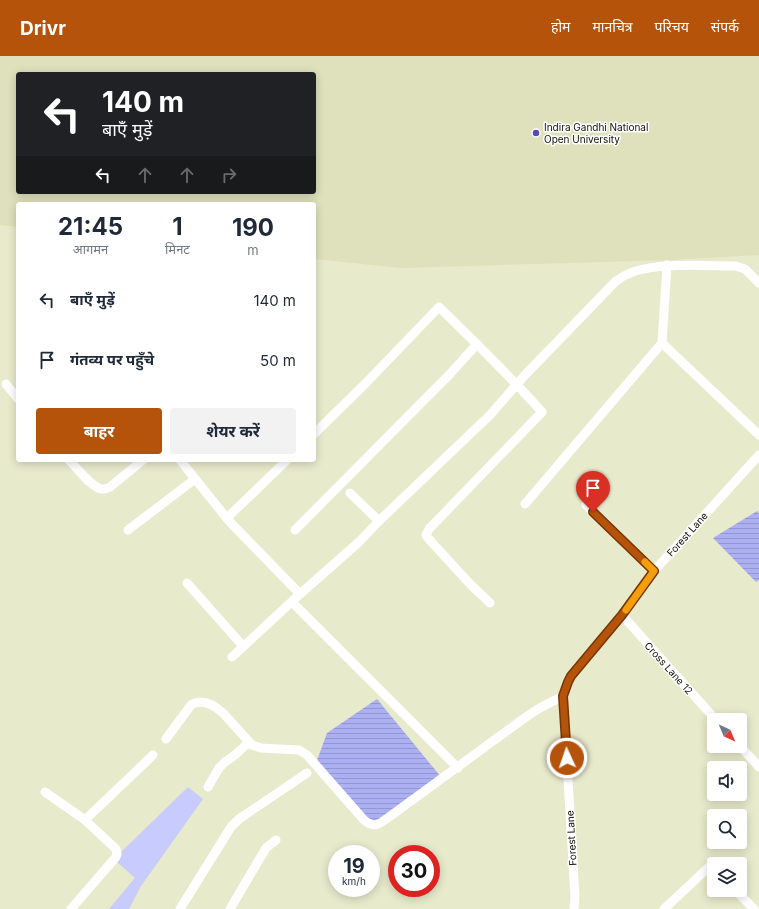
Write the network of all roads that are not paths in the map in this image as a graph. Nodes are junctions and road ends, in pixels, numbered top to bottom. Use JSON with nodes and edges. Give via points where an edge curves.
{"nodes":[{"id":1,"x":667,"y":265,"type":"junction"},
{"id":2,"x":759,"y":283,"type":"edge"},
{"id":3,"x":662,"y":343,"type":"junction"},
{"id":4,"x":477,"y":344,"type":"junction"},
{"id":5,"x":6,"y":384,"type":"dead end"},
{"id":6,"x":517,"y":384,"type":"junction"},
{"id":7,"x":16,"y":396,"type":"edge"},
{"id":8,"x":316,"y":432,"type":"edge"},
{"id":9,"x":759,"y":435,"type":"edge"},
{"id":10,"x":759,"y":454,"type":"edge"},
{"id":11,"x":71,"y":462,"type":"edge"},
{"id":12,"x":140,"y":462,"type":"edge"},
{"id":13,"x":182,"y":462,"type":"edge"},
{"id":14,"x":285,"y":462,"type":"edge"},
{"id":15,"x":195,"y":479,"type":"junction"},
{"id":16,"x":350,"y":493,"type":"dead end"},
{"id":17,"x":525,"y":504,"type":"dead end"},
{"id":18,"x":586,"y":505,"type":"dead end"},
{"id":19,"x":227,"y":518,"type":"junction"},
{"id":20,"x":379,"y":522,"type":"junction"},
{"id":21,"x":128,"y":530,"type":"dead end"},
{"id":22,"x":295,"y":530,"type":"dead end"},
{"id":23,"x":654,"y":571,"type":"junction"},
{"id":24,"x":187,"y":583,"type":"dead end"},
{"id":25,"x":300,"y":594,"type":"junction"},
{"id":26,"x":292,"y":602,"type":"junction"},
{"id":27,"x":490,"y":603,"type":"dead end"},
{"id":28,"x":622,"y":615,"type":"junction"},
{"id":29,"x":243,"y":646,"type":"junction"},
{"id":30,"x":232,"y":657,"type":"dead end"},
{"id":31,"x":563,"y":696,"type":"junction"},
{"id":32,"x":710,"y":713,"type":"edge"},
{"id":33,"x":166,"y":739,"type":"dead end"},
{"id":34,"x":249,"y":742,"type":"junction"},
{"id":35,"x":746,"y":753,"type":"edge"},
{"id":36,"x":153,"y":755,"type":"dead end"},
{"id":37,"x":759,"y":767,"type":"edge"},
{"id":38,"x":458,"y":768,"type":"junction"},
{"id":39,"x":307,"y":773,"type":"dead end"},
{"id":40,"x":208,"y":788,"type":"dead end"},
{"id":41,"x":45,"y":792,"type":"dead end"},
{"id":42,"x":85,"y":820,"type":"junction"},
{"id":43,"x":276,"y":840,"type":"dead end"},
{"id":44,"x":707,"y":869,"type":"edge"},
{"id":45,"x":742,"y":897,"type":"edge"},
{"id":46,"x":71,"y":909,"type":"edge"},
{"id":47,"x":180,"y":909,"type":"edge"},
{"id":48,"x":230,"y":909,"type":"edge"},
{"id":49,"x":574,"y":909,"type":"edge"},
{"id":50,"x":664,"y":909,"type":"edge"},
{"id":51,"x":754,"y":909,"type":"edge"}],
"edges":[{"from":1,"to":2,"type":"street","via":[[735,266],[744,269]]},
{"from":1,"to":3,"type":"street"},
{"from":1,"to":6,"type":"street","via":[[631,272],[616,281]]},
{"from":3,"to":9,"type":"street"},
{"from":3,"to":17,"type":"street"},
{"from":4,"to":6,"type":"street"},
{"from":4,"to":8,"type":"street","via":[[439,307]]},
{"from":4,"to":22,"type":"street"},
{"from":5,"to":7,"type":"street"},
{"from":6,"to":20,"type":"street","via":[[490,415]]},
{"from":6,"to":27,"type":"street","via":[[542,412],[426,535]]},
{"from":10,"to":23,"type":"street","name":"Forest Lane"},
{"from":11,"to":12,"type":"street","via":[[90,482],[101,489],[110,486]]},
{"from":13,"to":15,"type":"street"},
{"from":14,"to":19,"type":"street"},
{"from":15,"to":19,"type":"street"},
{"from":15,"to":21,"type":"street"},
{"from":16,"to":20,"type":"street"},
{"from":18,"to":23,"type":"street"},
{"from":19,"to":25,"type":"street"},
{"from":20,"to":25,"type":"street"},
{"from":23,"to":28,"type":"street","name":"Forest Lane"},
{"from":24,"to":29,"type":"street"},
{"from":25,"to":26,"type":"street"},
{"from":26,"to":29,"type":"street"},
{"from":26,"to":38,"type":"street"},
{"from":28,"to":31,"type":"street","name":"Forest Lane","via":[[571,676]]},
{"from":28,"to":32,"type":"street","name":"Cross Lane 12"},
{"from":29,"to":30,"type":"street"},
{"from":31,"to":38,"type":"street","via":[[526,717]]},
{"from":31,"to":49,"type":"street","name":"Forest Lane"},
{"from":33,"to":34,"type":"street","via":[[196,702],[218,708]]},
{"from":34,"to":38,"type":"street","via":[[261,748],[303,752],[364,820],[373,826]]},
{"from":34,"to":40,"type":"street","via":[[219,768]]},
{"from":35,"to":37,"type":"street"},
{"from":36,"to":42,"type":"street"},
{"from":39,"to":47,"type":"street","via":[[235,823]]},
{"from":41,"to":42,"type":"street"},
{"from":42,"to":46,"type":"street","via":[[116,849],[117,854]]},
{"from":43,"to":48,"type":"street","via":[[266,848]]},
{"from":44,"to":50,"type":"street"},
{"from":45,"to":51,"type":"street"}]}
